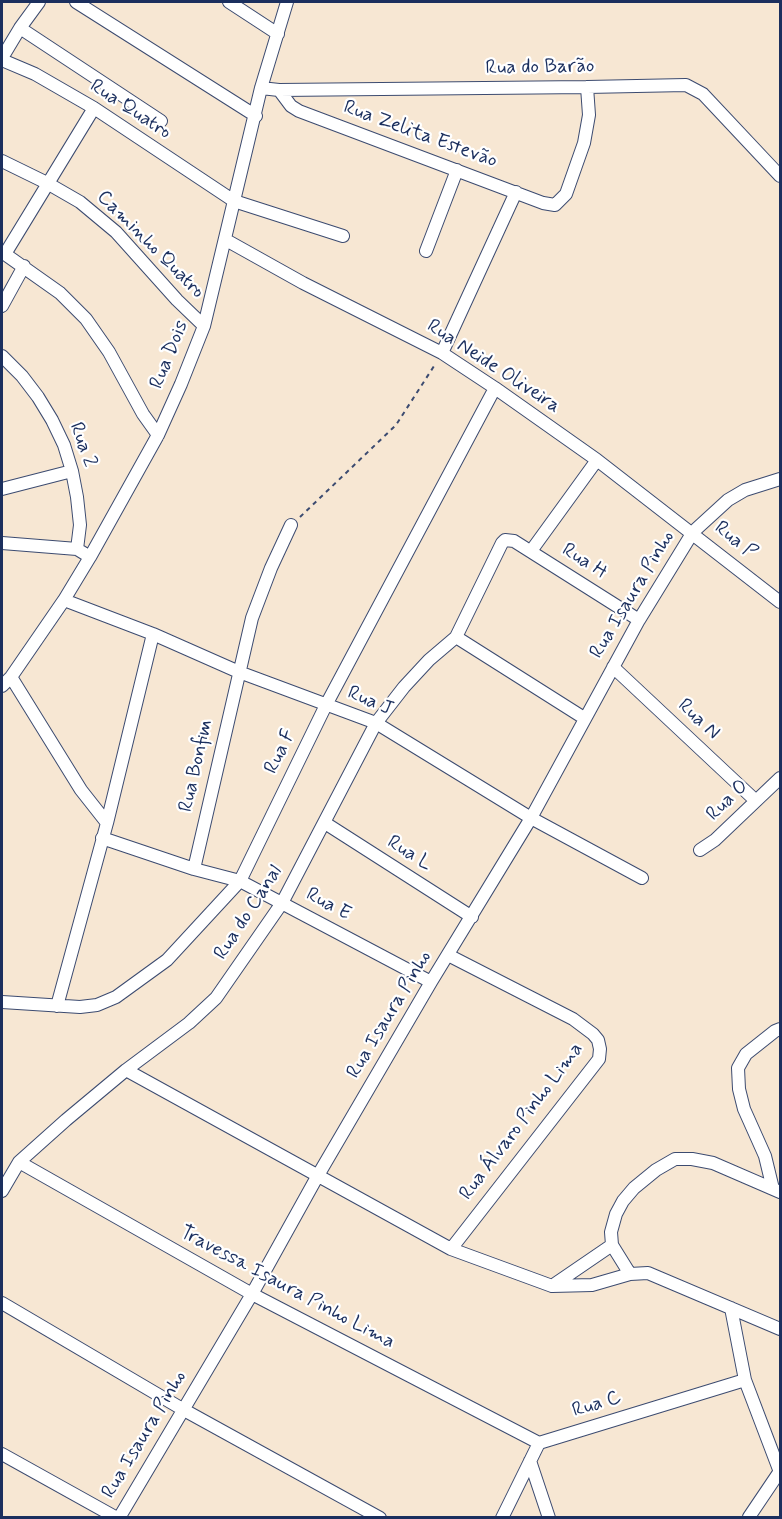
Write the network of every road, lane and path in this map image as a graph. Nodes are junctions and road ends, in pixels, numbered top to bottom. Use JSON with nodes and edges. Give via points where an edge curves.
{"nodes":[{"id":1,"x":39,"y":2,"type":"edge"},
{"id":2,"x":76,"y":2,"type":"edge"},
{"id":3,"x":229,"y":2,"type":"edge"},
{"id":4,"x":287,"y":2,"type":"edge"},
{"id":5,"x":20,"y":28,"type":"junction"},
{"id":6,"x":279,"y":34,"type":"junction"},
{"id":7,"x":2,"y":59,"type":"edge"},
{"id":8,"x":587,"y":87,"type":"junction"},
{"id":9,"x":261,"y":88,"type":"junction"},
{"id":10,"x":279,"y":90,"type":"junction"},
{"id":11,"x":94,"y":108,"type":"junction"},
{"id":12,"x":256,"y":116,"type":"junction"},
{"id":13,"x":161,"y":121,"type":"dead end"},
{"id":14,"x":2,"y":161,"type":"edge"},
{"id":15,"x":457,"y":171,"type":"junction"},
{"id":16,"x":780,"y":176,"type":"edge"},
{"id":17,"x":47,"y":183,"type":"junction"},
{"id":18,"x":516,"y":192,"type":"junction"},
{"id":19,"x":234,"y":201,"type":"junction"},
{"id":20,"x":343,"y":236,"type":"dead end"},
{"id":21,"x":226,"y":240,"type":"junction"},
{"id":22,"x":426,"y":251,"type":"dead end"},
{"id":23,"x":3,"y":253,"type":"edge"},
{"id":24,"x":24,"y":266,"type":"junction"},
{"id":25,"x":2,"y":306,"type":"edge"},
{"id":26,"x":204,"y":326,"type":"junction"},
{"id":27,"x":442,"y":354,"type":"junction"},
{"id":28,"x":2,"y":356,"type":"edge"},
{"id":29,"x":495,"y":388,"type":"junction"},
{"id":30,"x":158,"y":435,"type":"junction"},
{"id":31,"x":597,"y":460,"type":"junction"},
{"id":32,"x":72,"y":471,"type":"junction"},
{"id":33,"x":780,"y":479,"type":"edge"},
{"id":34,"x":2,"y":489,"type":"edge"},
{"id":35,"x":291,"y":525,"type":"joint"},
{"id":36,"x":693,"y":532,"type":"junction"},
{"id":37,"x":2,"y":543,"type":"edge"},
{"id":38,"x":77,"y":549,"type":"junction"},
{"id":39,"x":531,"y":551,"type":"junction"},
{"id":40,"x":90,"y":557,"type":"junction"},
{"id":41,"x":64,"y":600,"type":"junction"},
{"id":42,"x":780,"y":602,"type":"edge"},
{"id":43,"x":639,"y":620,"type":"junction"},
{"id":44,"x":153,"y":634,"type":"junction"},
{"id":45,"x":456,"y":637,"type":"junction"},
{"id":46,"x":613,"y":667,"type":"junction"},
{"id":47,"x":238,"y":672,"type":"junction"},
{"id":48,"x":6,"y":681,"type":"edge"},
{"id":49,"x":326,"y":705,"type":"junction"},
{"id":50,"x":584,"y":718,"type":"junction"},
{"id":51,"x":376,"y":723,"type":"junction"},
{"id":52,"x":780,"y":778,"type":"edge"},
{"id":53,"x":756,"y":801,"type":"junction"},
{"id":54,"x":531,"y":818,"type":"junction"},
{"id":55,"x":107,"y":823,"type":"junction"},
{"id":56,"x":324,"y":824,"type":"junction"},
{"id":57,"x":102,"y":838,"type":"junction"},
{"id":58,"x":700,"y":850,"type":"dead end"},
{"id":59,"x":194,"y":869,"type":"junction"},
{"id":60,"x":642,"y":878,"type":"dead end"},
{"id":61,"x":240,"y":880,"type":"junction"},
{"id":62,"x":282,"y":903,"type":"junction"},
{"id":63,"x":472,"y":917,"type":"junction"},
{"id":64,"x":448,"y":955,"type":"junction"},
{"id":65,"x":431,"y":982,"type":"junction"},
{"id":66,"x":2,"y":1002,"type":"edge"},
{"id":67,"x":57,"y":1006,"type":"junction"},
{"id":68,"x":780,"y":1029,"type":"edge"},
{"id":69,"x":126,"y":1070,"type":"junction"},
{"id":70,"x":19,"y":1162,"type":"junction"},
{"id":71,"x":317,"y":1177,"type":"junction"},
{"id":72,"x":777,"y":1190,"type":"edge"},
{"id":73,"x":2,"y":1191,"type":"edge"},
{"id":74,"x":612,"y":1245,"type":"junction"},
{"id":75,"x":451,"y":1249,"type":"junction"},
{"id":76,"x":630,"y":1274,"type":"junction"},
{"id":77,"x":552,"y":1286,"type":"junction"},
{"id":78,"x":252,"y":1294,"type":"junction"},
{"id":79,"x":2,"y":1304,"type":"edge"},
{"id":80,"x":731,"y":1308,"type":"junction"},
{"id":81,"x":780,"y":1329,"type":"edge"},
{"id":82,"x":745,"y":1380,"type":"junction"},
{"id":83,"x":184,"y":1410,"type":"junction"},
{"id":84,"x":539,"y":1443,"type":"junction"},
{"id":85,"x":2,"y":1454,"type":"edge"},
{"id":86,"x":530,"y":1461,"type":"junction"},
{"id":87,"x":780,"y":1472,"type":"edge"},
{"id":88,"x":748,"y":1517,"type":"edge"},
{"id":89,"x":118,"y":1518,"type":"edge"},
{"id":90,"x":380,"y":1518,"type":"edge"},
{"id":91,"x":502,"y":1518,"type":"edge"},
{"id":92,"x":549,"y":1518,"type":"edge"}],
"edges":[{"from":1,"to":5,"type":"street"},
{"from":2,"to":12,"type":"street"},
{"from":3,"to":6,"type":"street"},
{"from":4,"to":6,"type":"street","name":"Rua Dois"},
{"from":5,"to":7,"type":"street"},
{"from":5,"to":13,"type":"street"},
{"from":6,"to":9,"type":"street","name":"Rua Dois"},
{"from":7,"to":11,"type":"street","name":"Rua Quatro"},
{"from":8,"to":10,"type":"street","name":"Rua do Barão"},
{"from":8,"to":16,"type":"street","name":"Rua do Barão","via":[[673,84],[694,88]]},
{"from":8,"to":18,"type":"street","name":"Rua Zelita Estevão","via":[[589,115],[584,143],[566,194],[555,205]]},
{"from":9,"to":10,"type":"street","name":"Rua do Barão"},
{"from":9,"to":12,"type":"street","name":"Rua Dois"},
{"from":10,"to":15,"type":"street","name":"Rua Zelita Estevão","via":[[299,111]]},
{"from":11,"to":17,"type":"street"},
{"from":11,"to":19,"type":"street","name":"Rua Quatro"},
{"from":12,"to":19,"type":"street","name":"Rua Dois"},
{"from":14,"to":17,"type":"street","name":"Caminho Quatro"},
{"from":15,"to":18,"type":"street","name":"Rua Zelita Estevão"},
{"from":15,"to":22,"type":"street"},
{"from":17,"to":23,"type":"street"},
{"from":17,"to":26,"type":"street","name":"Caminho Quatro","via":[[80,202],[116,232]]},
{"from":18,"to":27,"type":"street"},
{"from":19,"to":20,"type":"street","name":"Rua Quatro"},
{"from":19,"to":21,"type":"street","name":"Rua Dois"},
{"from":21,"to":26,"type":"street","name":"Rua Dois"},
{"from":21,"to":27,"type":"street","name":"Rua Neide Oliveira"},
{"from":23,"to":24,"type":"street"},
{"from":24,"to":25,"type":"street"},
{"from":24,"to":30,"type":"street","via":[[86,319]]},
{"from":26,"to":30,"type":"street","name":"Rua Dois"},
{"from":27,"to":29,"type":"street","name":"Rua Neide Oliveira"},
{"from":27,"to":35,"type":"path","via":[[396,425]]},
{"from":28,"to":32,"type":"street","name":"Rua 2","via":[[22,376],[52,420]]},
{"from":29,"to":31,"type":"street","name":"Rua Neide Oliveira"},
{"from":29,"to":49,"type":"street","name":"Rua F"},
{"from":30,"to":40,"type":"street","name":"Rua Dois"},
{"from":31,"to":36,"type":"street","name":"Rua Neide Oliveira"},
{"from":31,"to":39,"type":"street"},
{"from":32,"to":34,"type":"street"},
{"from":32,"to":38,"type":"street","name":"Rua 2","via":[[80,525]]},
{"from":33,"to":36,"type":"street","name":"Rua Isaura Pinho","via":[[728,500]]},
{"from":35,"to":47,"type":"street","name":"Rua Bonfim","via":[[252,618]]},
{"from":36,"to":42,"type":"street","name":"Rua P"},
{"from":36,"to":43,"type":"street","name":"Rua Isaura Pinho"},
{"from":37,"to":38,"type":"street"},
{"from":38,"to":40,"type":"street"},
{"from":39,"to":43,"type":"street","name":"Rua H"},
{"from":39,"to":45,"type":"street","name":"Rua H","via":[[508,538],[502,543]]},
{"from":40,"to":41,"type":"street","name":"Rua Dois"},
{"from":41,"to":44,"type":"street","name":"Rua J"},
{"from":41,"to":48,"type":"street","name":"Rua Dois"},
{"from":43,"to":46,"type":"street","name":"Rua Isaura Pinho"},
{"from":44,"to":47,"type":"street","name":"Rua J"},
{"from":44,"to":55,"type":"street"},
{"from":45,"to":50,"type":"street"},
{"from":45,"to":51,"type":"street","name":"Rua do Canal","via":[[429,660]]},
{"from":46,"to":50,"type":"street","name":"Rua Isaura Pinho"},
{"from":46,"to":53,"type":"street","name":"Rua N"},
{"from":47,"to":49,"type":"street","name":"Rua J"},
{"from":47,"to":59,"type":"street","name":"Rua Bonfim"},
{"from":48,"to":55,"type":"street"},
{"from":49,"to":51,"type":"street","name":"Rua J"},
{"from":49,"to":61,"type":"street","name":"Rua F"},
{"from":50,"to":54,"type":"street","name":"Rua Isaura Pinho"},
{"from":51,"to":54,"type":"street","name":"Rua J"},
{"from":51,"to":56,"type":"street","name":"Rua do Canal"},
{"from":52,"to":53,"type":"street","name":"Rua O"},
{"from":53,"to":58,"type":"street","name":"Rua O"},
{"from":54,"to":60,"type":"street","name":"Rua J"},
{"from":54,"to":63,"type":"street","name":"Rua Isaura Pinho"},
{"from":55,"to":57,"type":"street"},
{"from":56,"to":62,"type":"street","name":"Rua do Canal"},
{"from":56,"to":63,"type":"street","name":"Rua L"},
{"from":57,"to":59,"type":"street","name":"Rua E"},
{"from":57,"to":67,"type":"street"},
{"from":59,"to":61,"type":"street","name":"Rua E"},
{"from":61,"to":62,"type":"street","name":"Rua E"},
{"from":61,"to":67,"type":"street","name":"Rua F","via":[[167,960],[116,997],[98,1005]]},
{"from":62,"to":65,"type":"street","name":"Rua E"},
{"from":62,"to":69,"type":"street","name":"Rua do Canal","via":[[216,998]]},
{"from":63,"to":64,"type":"street","name":"Rua Isaura Pinho"},
{"from":64,"to":65,"type":"street","name":"Rua Isaura Pinho"},
{"from":64,"to":75,"type":"street","name":"Rua Álvaro Pinho Lima","via":[[573,1019],[593,1034],[600,1049],[599,1059]]},
{"from":65,"to":71,"type":"street","name":"Rua Isaura Pinho"},
{"from":66,"to":67,"type":"street","name":"Rua F"},
{"from":68,"to":72,"type":"street","via":[[746,1054],[738,1068],[744,1109]]},
{"from":69,"to":70,"type":"street","name":"Rua do Canal"},
{"from":69,"to":71,"type":"street"},
{"from":70,"to":73,"type":"street","name":"Rua do Canal"},
{"from":70,"to":78,"type":"street","name":"Travessa Isaura Pinho Lima"},
{"from":71,"to":75,"type":"street"},
{"from":71,"to":78,"type":"street","name":"Rua Isaura Pinho"},
{"from":72,"to":74,"type":"street","via":[[712,1163],[675,1159],[656,1170],[623,1201],[611,1232]]},
{"from":74,"to":76,"type":"street"},
{"from":74,"to":77,"type":"street"},
{"from":75,"to":77,"type":"street"},
{"from":76,"to":77,"type":"street","via":[[592,1285]]},
{"from":76,"to":80,"type":"street","via":[[648,1274]]},
{"from":78,"to":83,"type":"street","name":"Rua Isaura Pinho"},
{"from":78,"to":84,"type":"street","name":"Travessa Isaura Pinho Lima"},
{"from":79,"to":83,"type":"street"},
{"from":80,"to":81,"type":"street"},
{"from":80,"to":82,"type":"street"},
{"from":82,"to":84,"type":"street","name":"Rua C"},
{"from":82,"to":87,"type":"street"},
{"from":83,"to":89,"type":"street","name":"Rua Isaura Pinho"},
{"from":83,"to":90,"type":"street"},
{"from":84,"to":86,"type":"street"},
{"from":85,"to":89,"type":"street"},
{"from":86,"to":91,"type":"street"},
{"from":86,"to":92,"type":"street"},
{"from":87,"to":88,"type":"street"}]}
